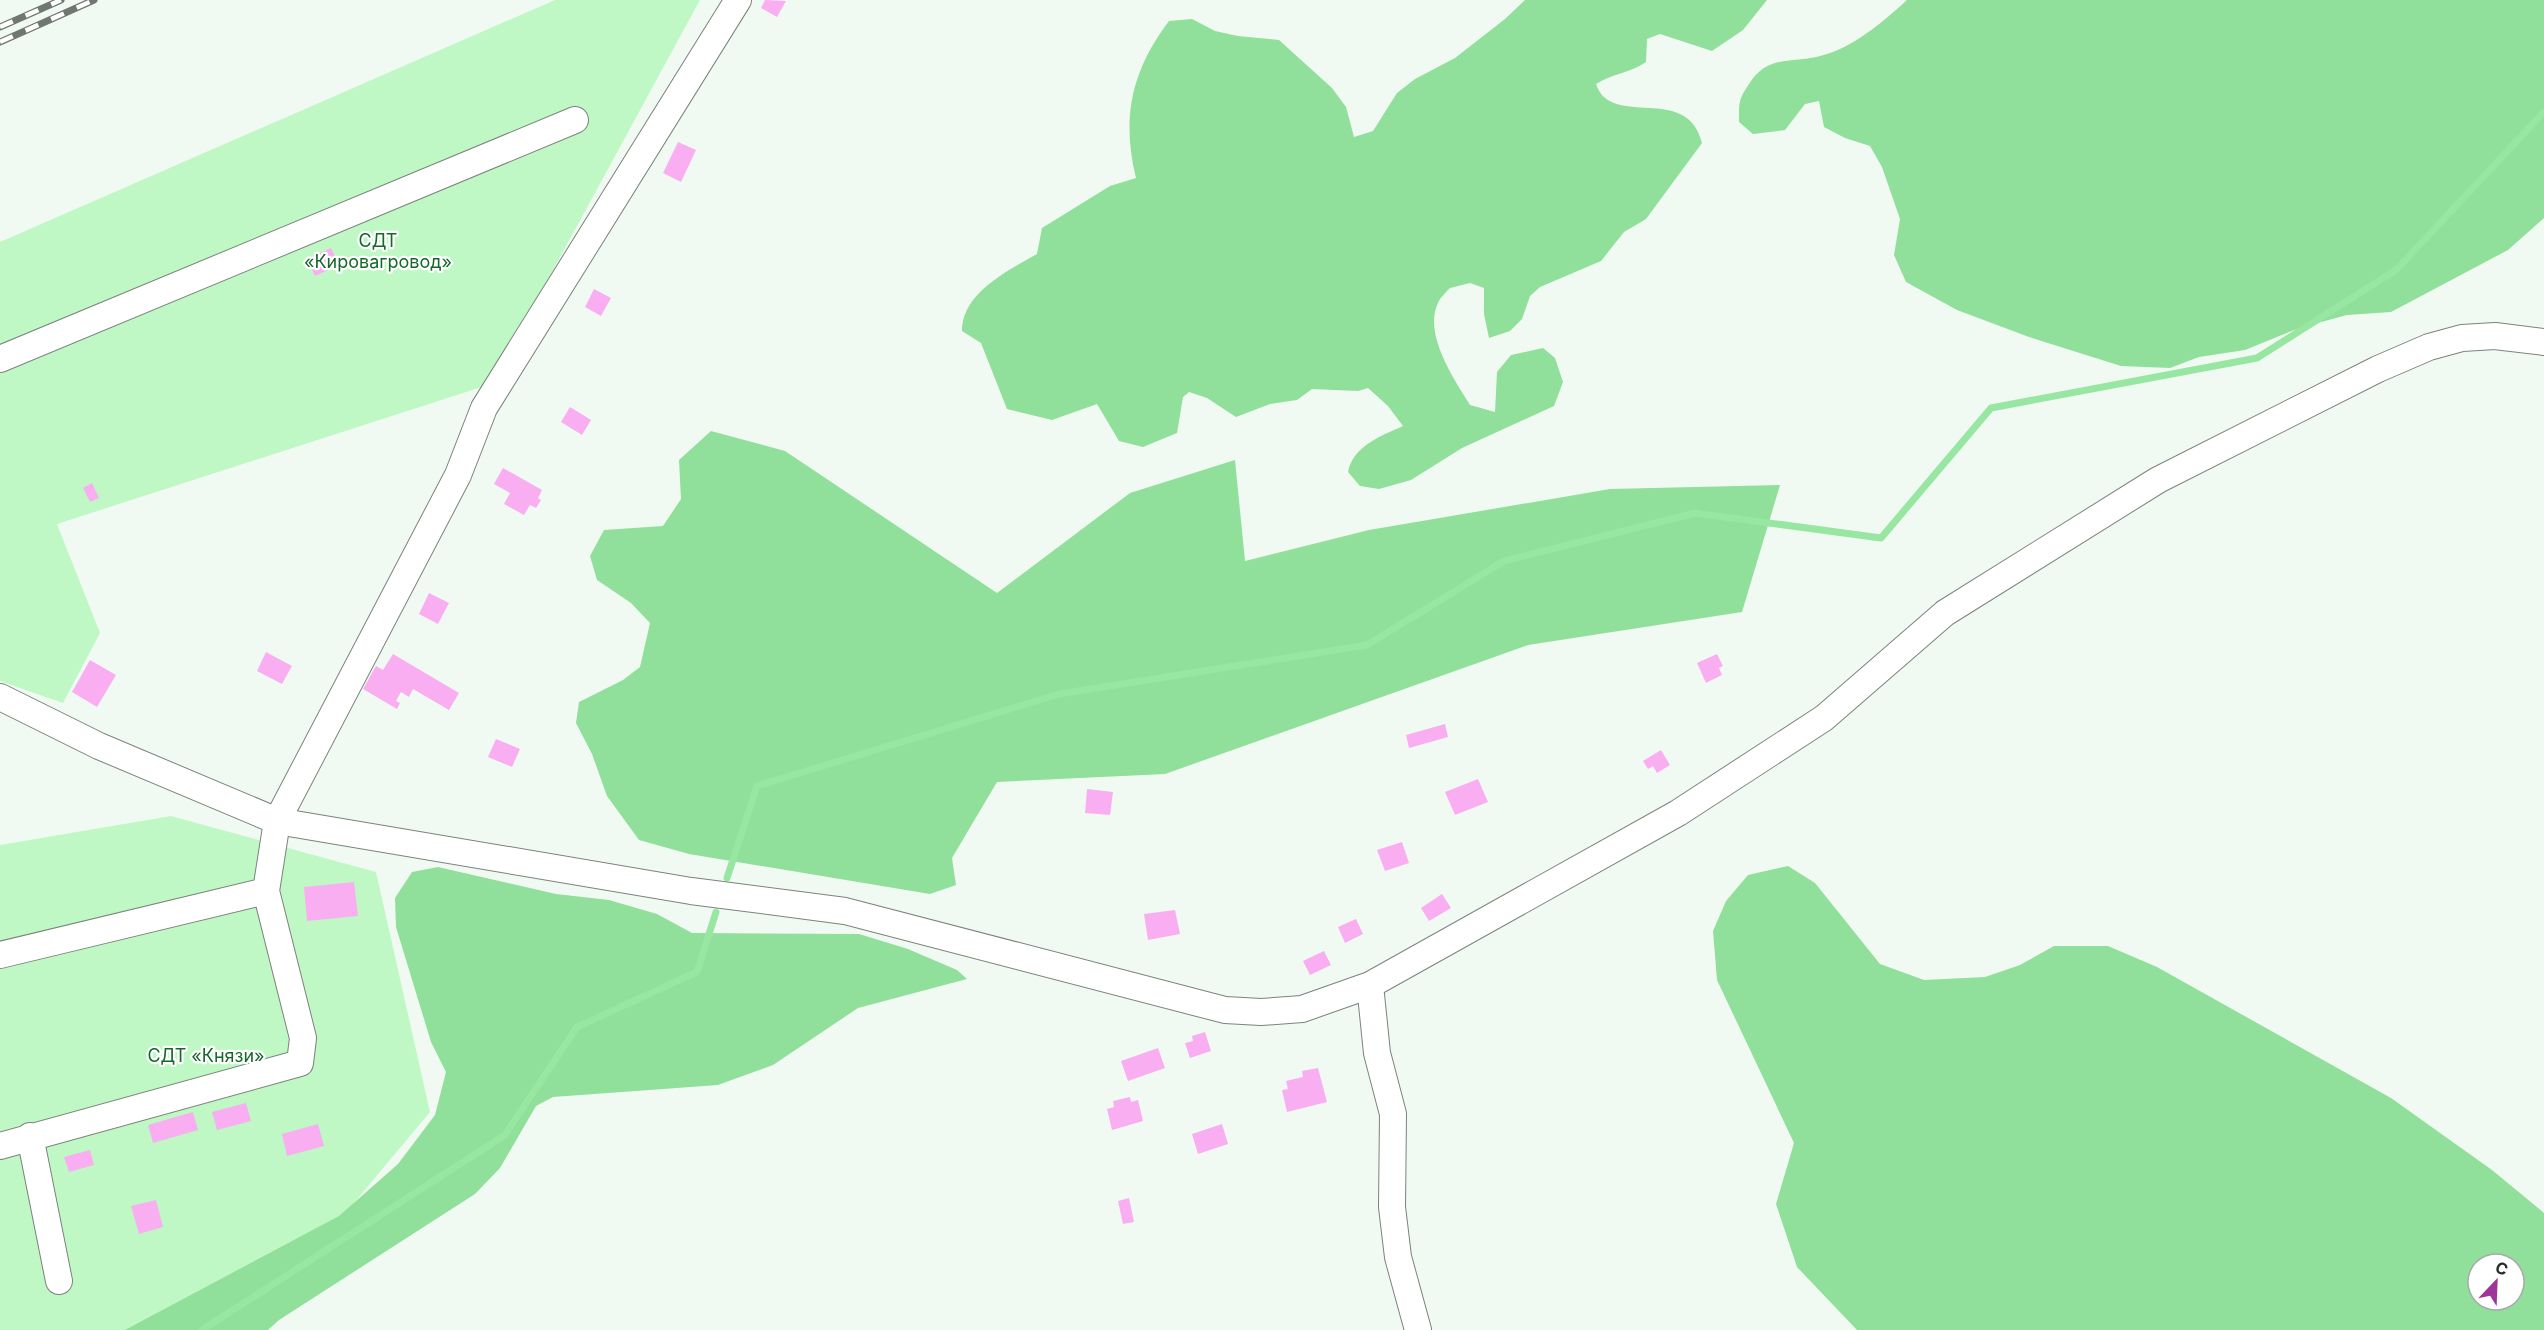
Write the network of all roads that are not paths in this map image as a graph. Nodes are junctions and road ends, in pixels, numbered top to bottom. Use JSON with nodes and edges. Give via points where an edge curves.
{"nodes":[{"id":1,"x":738,"y":0,"type":"edge"},
{"id":2,"x":575,"y":120,"type":"dead end"},
{"id":3,"x":2544,"y":342,"type":"edge"},
{"id":4,"x":0,"y":359,"type":"edge"},
{"id":5,"x":0,"y":697,"type":"edge"},
{"id":6,"x":277,"y":821,"type":"junction"},
{"id":7,"x":266,"y":891,"type":"junction"},
{"id":8,"x":0,"y":956,"type":"edge"},
{"id":9,"x":1370,"y":985,"type":"junction"},
{"id":10,"x":30,"y":1136,"type":"junction"},
{"id":11,"x":0,"y":1146,"type":"edge"},
{"id":12,"x":59,"y":1281,"type":"dead end"},
{"id":13,"x":1418,"y":1330,"type":"edge"}],
"edges":[{"from":1,"to":6,"type":"street","via":[[484,408],[458,475]]},
{"from":2,"to":4,"type":"street"},
{"from":3,"to":9,"type":"street","via":[[2495,336],[2462,338],[2429,347],[2158,480],[1945,613],[1824,718],[1678,813]]},
{"from":5,"to":6,"type":"street","via":[[99,746]]},
{"from":6,"to":7,"type":"street"},
{"from":6,"to":9,"type":"street","via":[[691,891],[845,911],[1225,1010],[1302,1009]]},
{"from":7,"to":8,"type":"street"},
{"from":7,"to":10,"type":"street","via":[[303,1038],[300,1063]]},
{"from":9,"to":13,"type":"street","via":[[1377,1053],[1393,1114],[1392,1207],[1398,1257]]},
{"from":10,"to":11,"type":"street"},
{"from":10,"to":12,"type":"street"}]}
